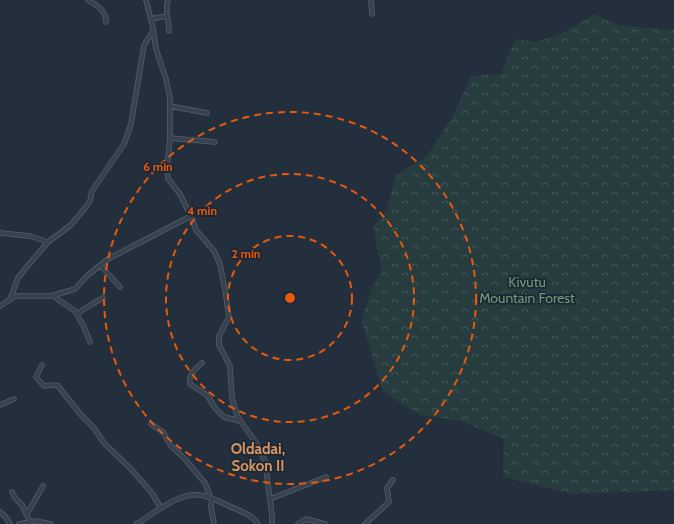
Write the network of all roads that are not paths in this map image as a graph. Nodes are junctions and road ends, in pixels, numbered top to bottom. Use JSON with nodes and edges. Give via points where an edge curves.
{"nodes":[{"id":1,"x":88,"y":0,"type":"edge"},
{"id":2,"x":146,"y":0,"type":"edge"},
{"id":3,"x":168,"y":0,"type":"edge"},
{"id":4,"x":371,"y":0,"type":"edge"},
{"id":5,"x":372,"y":14,"type":"dead end"},
{"id":6,"x":167,"y":16,"type":"junction"},
{"id":7,"x":151,"y":19,"type":"junction"},
{"id":8,"x":106,"y":22,"type":"dead end"},
{"id":9,"x":153,"y":31,"type":"junction"},
{"id":10,"x":169,"y":31,"type":"dead end"},
{"id":11,"x":170,"y":106,"type":"junction"},
{"id":12,"x":207,"y":113,"type":"dead end"},
{"id":13,"x":170,"y":138,"type":"junction"},
{"id":14,"x":215,"y":142,"type":"dead end"},
{"id":15,"x":191,"y":216,"type":"junction"},
{"id":16,"x":0,"y":233,"type":"edge"},
{"id":17,"x":48,"y":242,"type":"junction"},
{"id":18,"x":100,"y":265,"type":"junction"},
{"id":19,"x":120,"y":287,"type":"dead end"},
{"id":20,"x":53,"y":296,"type":"junction"},
{"id":21,"x":103,"y":298,"type":"dead end"},
{"id":22,"x":10,"y":299,"type":"junction"},
{"id":23,"x":0,"y":306,"type":"edge"},
{"id":24,"x":78,"y":314,"type":"junction"},
{"id":25,"x":90,"y":342,"type":"dead end"},
{"id":26,"x":202,"y":363,"type":"dead end"},
{"id":27,"x":42,"y":365,"type":"dead end"},
{"id":28,"x":14,"y":399,"type":"dead end"},
{"id":29,"x":0,"y":405,"type":"edge"},
{"id":30,"x":240,"y":420,"type":"junction"},
{"id":31,"x":151,"y":424,"type":"dead end"},
{"id":32,"x":326,"y":477,"type":"dead end"},
{"id":33,"x":393,"y":480,"type":"dead end"},
{"id":34,"x":43,"y":486,"type":"dead end"},
{"id":35,"x":12,"y":492,"type":"dead end"},
{"id":36,"x":211,"y":498,"type":"junction"},
{"id":37,"x":270,"y":499,"type":"junction"},
{"id":38,"x":161,"y":508,"type":"junction"},
{"id":39,"x":0,"y":512,"type":"edge"},
{"id":40,"x":27,"y":514,"type":"junction"},
{"id":41,"x":30,"y":522,"type":"junction"},
{"id":42,"x":41,"y":523,"type":"edge"},
{"id":43,"x":10,"y":524,"type":"edge"},
{"id":44,"x":19,"y":524,"type":"edge"},
{"id":45,"x":51,"y":524,"type":"edge"},
{"id":46,"x":136,"y":524,"type":"edge"},
{"id":47,"x":214,"y":524,"type":"edge"},
{"id":48,"x":258,"y":524,"type":"edge"},
{"id":49,"x":272,"y":524,"type":"edge"},
{"id":50,"x":298,"y":524,"type":"edge"},
{"id":51,"x":325,"y":524,"type":"edge"},
{"id":52,"x":365,"y":524,"type":"edge"}],
"edges":[{"from":1,"to":8,"type":"street","via":[[105,15]]},
{"from":2,"to":7,"type":"street"},
{"from":3,"to":6,"type":"street"},
{"from":4,"to":5,"type":"street"},
{"from":6,"to":7,"type":"street"},
{"from":6,"to":10,"type":"street"},
{"from":7,"to":9,"type":"street"},
{"from":9,"to":11,"type":"street","via":[[169,92]]},
{"from":9,"to":17,"type":"street","via":[[144,45],[131,124],[124,144],[92,191],[90,201],[78,219]]},
{"from":11,"to":12,"type":"street"},
{"from":11,"to":13,"type":"street"},
{"from":13,"to":14,"type":"street"},
{"from":13,"to":15,"type":"street","via":[[168,179]]},
{"from":15,"to":18,"type":"street","via":[[110,257]]},
{"from":15,"to":30,"type":"street","via":[[196,230],[214,251],[222,270],[229,317],[219,342],[230,366],[233,401]]},
{"from":16,"to":17,"type":"street","via":[[30,236]]},
{"from":17,"to":22,"type":"street","via":[[18,278]]},
{"from":18,"to":19,"type":"street"},
{"from":18,"to":20,"type":"street","via":[[76,288]]},
{"from":20,"to":22,"type":"street","via":[[19,295]]},
{"from":20,"to":24,"type":"street"},
{"from":21,"to":24,"type":"street"},
{"from":22,"to":23,"type":"street"},
{"from":24,"to":25,"type":"street"},
{"from":26,"to":30,"type":"street","via":[[194,369],[189,379],[190,384],[207,396],[224,417]]},
{"from":27,"to":38,"type":"street","via":[[36,376],[42,385],[58,386],[104,443],[152,493]]},
{"from":28,"to":29,"type":"street"},
{"from":30,"to":37,"type":"street","via":[[263,457]]},
{"from":31,"to":36,"type":"street","via":[[163,432],[171,446],[185,458],[205,483]]},
{"from":32,"to":37,"type":"street"},
{"from":33,"to":52,"type":"street","via":[[387,488],[389,502]]},
{"from":34,"to":40,"type":"street"},
{"from":35,"to":40,"type":"street"},
{"from":36,"to":38,"type":"street","via":[[190,496]]},
{"from":36,"to":47,"type":"street"},
{"from":36,"to":48,"type":"street","via":[[247,514]]},
{"from":37,"to":49,"type":"street"},
{"from":38,"to":46,"type":"street"},
{"from":39,"to":43,"type":"street"},
{"from":40,"to":41,"type":"street"},
{"from":41,"to":42,"type":"street"},
{"from":41,"to":44,"type":"street"},
{"from":42,"to":45,"type":"street"},
{"from":50,"to":51,"type":"street","via":[[306,519]]}]}
